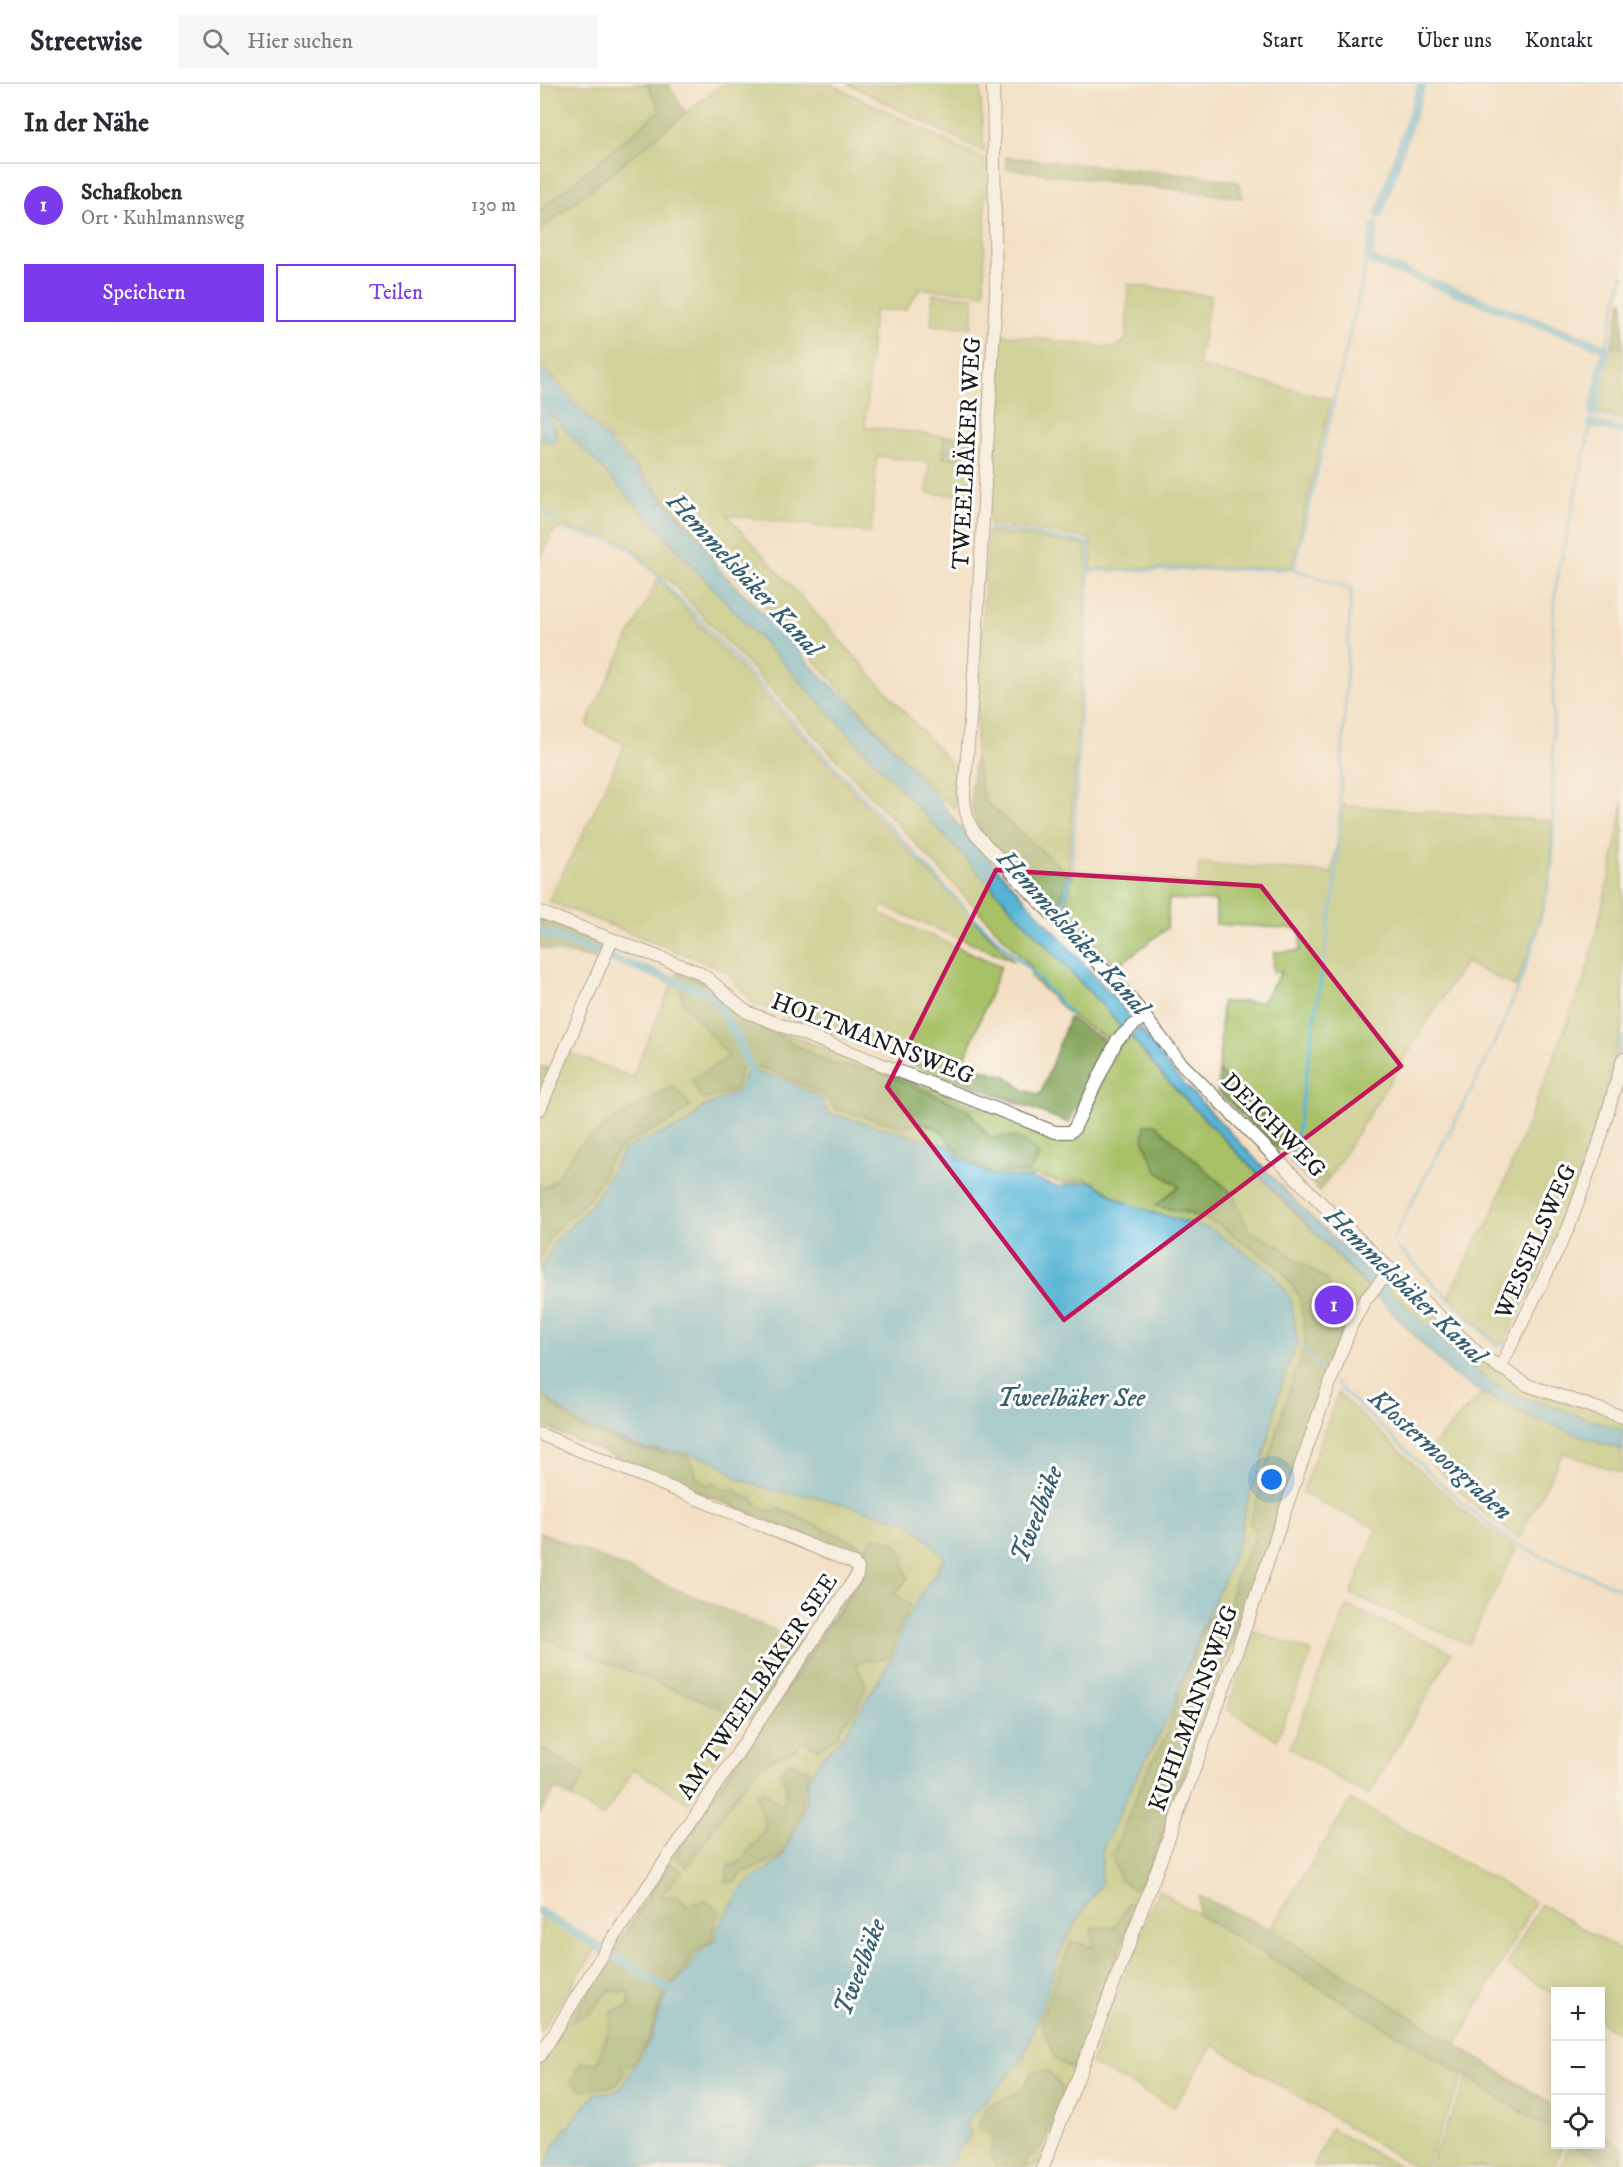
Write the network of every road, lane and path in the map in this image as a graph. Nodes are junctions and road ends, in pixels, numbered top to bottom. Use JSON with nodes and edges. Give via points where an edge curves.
{"nodes":[{"id":1,"x":993,"y":84,"type":"edge"},
{"id":2,"x":969,"y":824,"type":"joint"},
{"id":3,"x":540,"y":912,"type":"edge"},
{"id":4,"x":612,"y":939,"type":"junction"},
{"id":5,"x":1144,"y":1016,"type":"junction"},
{"id":6,"x":1623,"y":1059,"type":"edge"},
{"id":7,"x":540,"y":1109,"type":"edge"},
{"id":8,"x":1388,"y":1272,"type":"junction"},
{"id":9,"x":1500,"y":1368,"type":"junction"},
{"id":10,"x":1623,"y":1417,"type":"edge"},
{"id":11,"x":540,"y":1434,"type":"edge"},
{"id":12,"x":540,"y":2056,"type":"edge"},
{"id":13,"x":1043,"y":2167,"type":"edge"}],
"edges":[{"from":1,"to":2,"type":"street","name":"TWEELBÄKER WEG","via":[[996,293],[964,794]]},
{"from":2,"to":5,"type":"street","name":"DEICHWEG"},
{"from":3,"to":4,"type":"street","name":"HOLTMANNSWEG"},
{"from":4,"to":5,"type":"street","name":"HOLTMANNSWEG","via":[[705,976],[747,1012],[1055,1132],[1074,1129],[1117,1040]]},
{"from":4,"to":7,"type":"street"},
{"from":5,"to":8,"type":"street","name":"DEICHWEG","via":[[1179,1061]]},
{"from":6,"to":9,"type":"street","name":"WESSELSWEG","via":[[1569,1227]]},
{"from":8,"to":9,"type":"street","name":"DEICHWEG"},
{"from":8,"to":13,"type":"street","name":"KUHLMANNSWEG","via":[[1365,1300],[1336,1365],[1229,1672]]},
{"from":9,"to":10,"type":"street","name":"DEICHWEG","via":[[1527,1385]]},
{"from":11,"to":12,"type":"street","name":"AM TWEELBÄKER SEE","via":[[858,1568]]}]}
